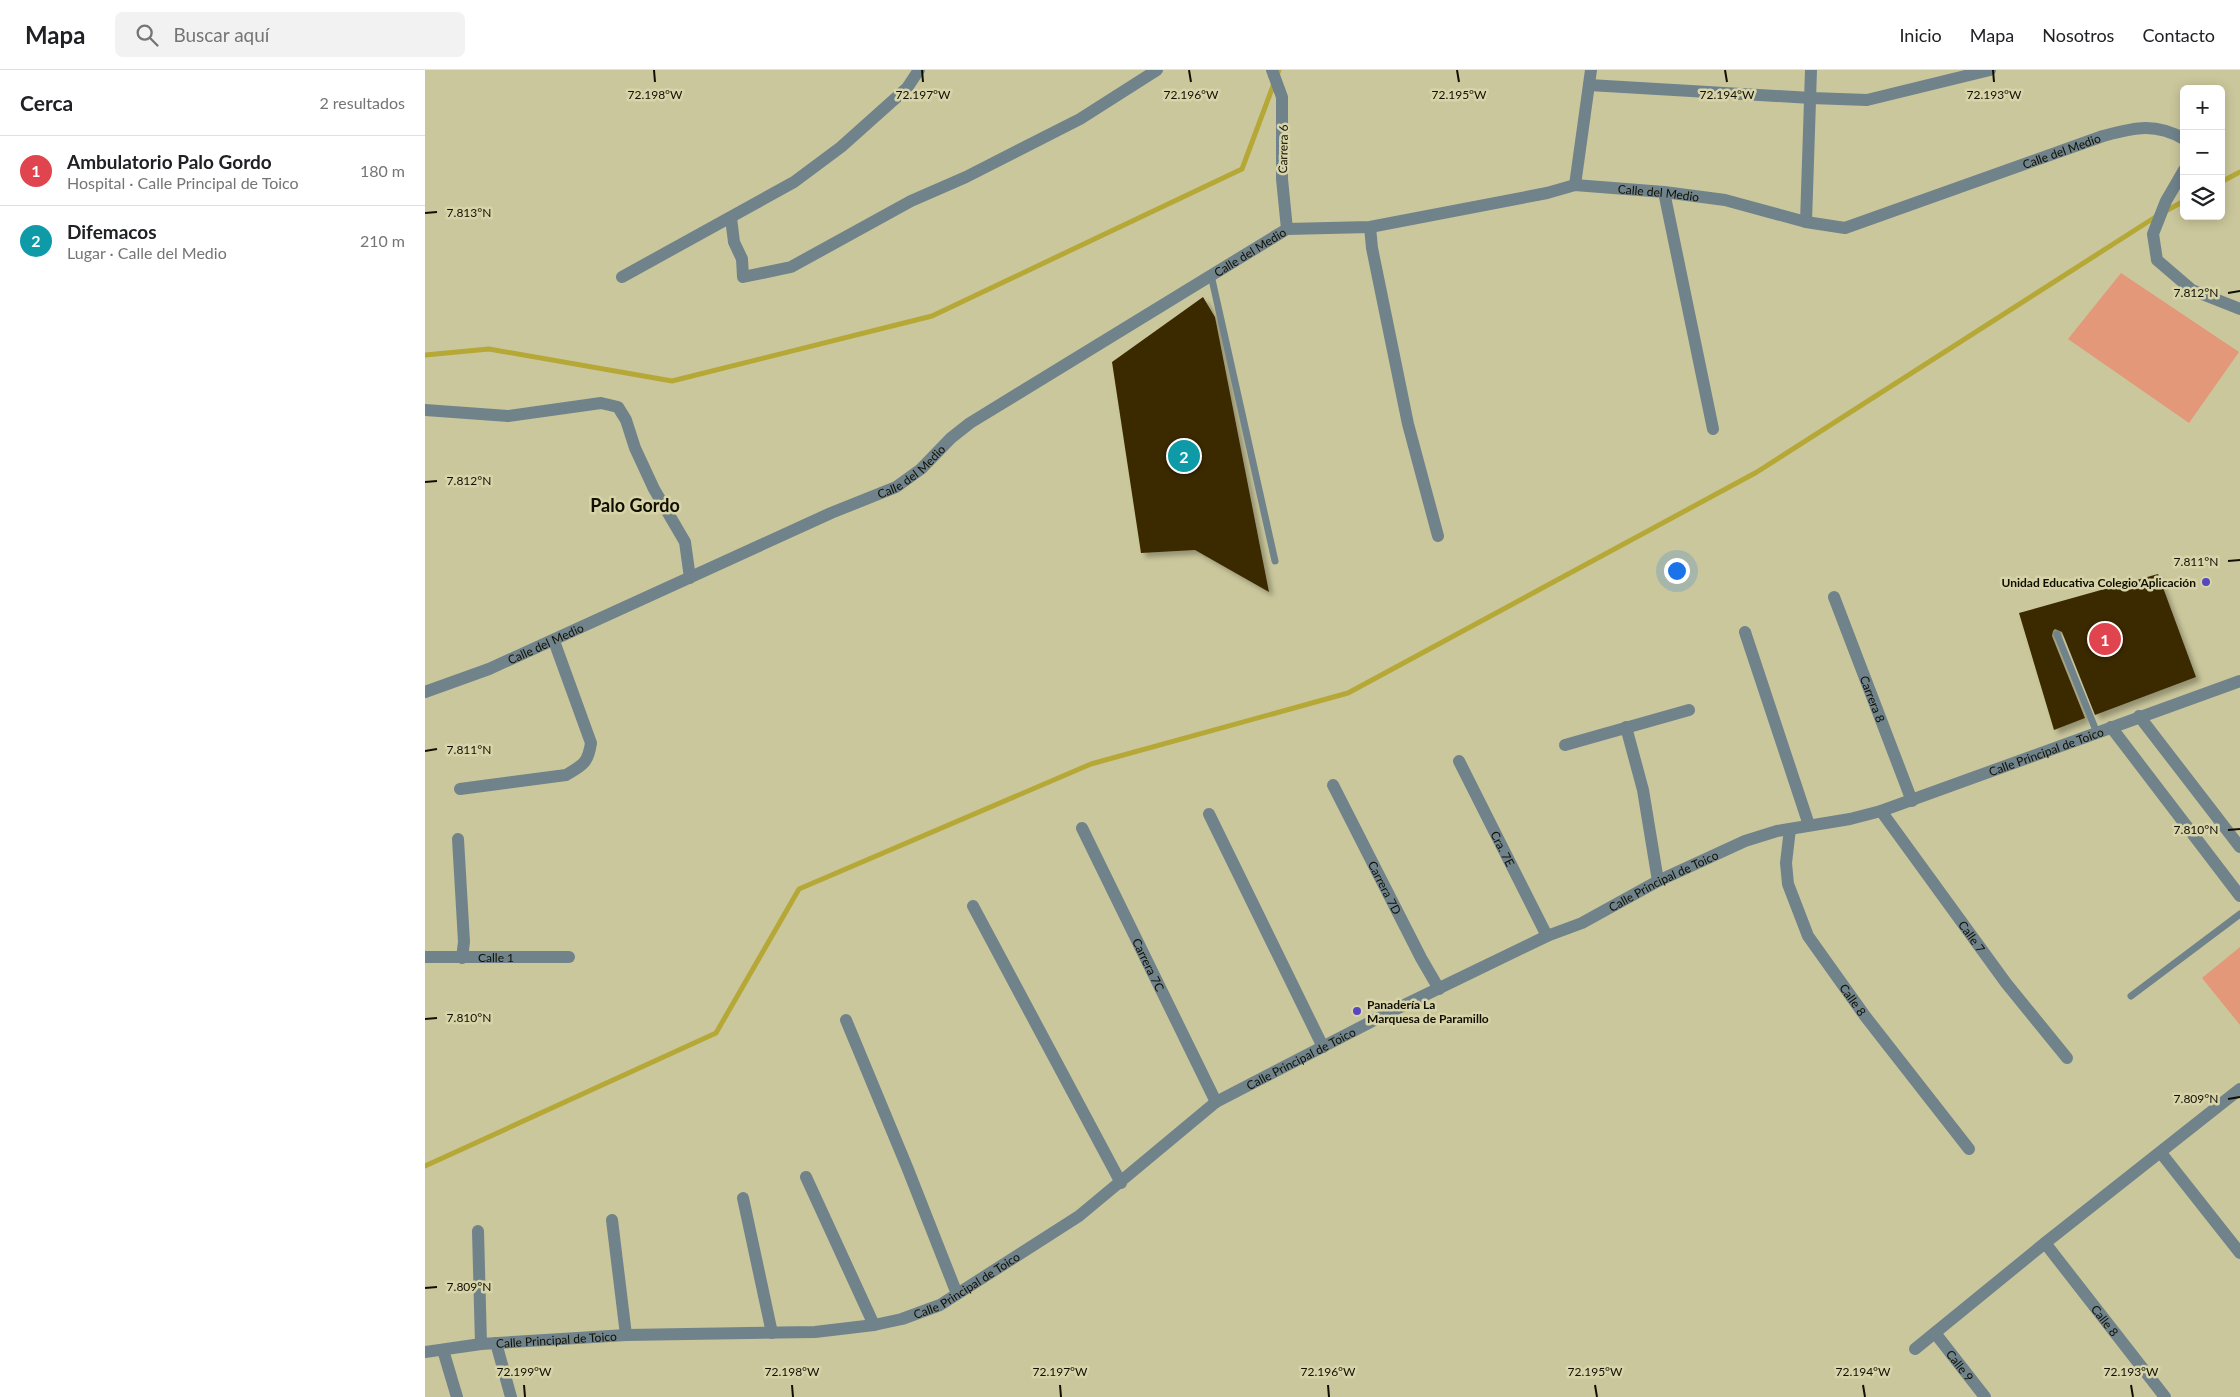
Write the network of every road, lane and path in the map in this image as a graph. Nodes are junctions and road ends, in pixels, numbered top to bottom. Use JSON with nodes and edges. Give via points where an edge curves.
{"nodes":[{"id":1,"x":919,"y":70,"type":"edge"},
{"id":2,"x":1157,"y":70,"type":"edge"},
{"id":3,"x":1272,"y":70,"type":"edge"},
{"id":4,"x":1591,"y":70,"type":"edge"},
{"id":5,"x":1811,"y":70,"type":"edge"},
{"id":6,"x":1990,"y":70,"type":"edge"},
{"id":7,"x":1589,"y":85,"type":"junction"},
{"id":8,"x":1811,"y":98,"type":"junction"},
{"id":9,"x":2180,"y":137,"type":"edge"},
{"id":10,"x":2181,"y":175,"type":"edge"},
{"id":11,"x":1575,"y":186,"type":"junction"},
{"id":12,"x":1663,"y":192,"type":"junction"},
{"id":13,"x":731,"y":218,"type":"junction"},
{"id":14,"x":1806,"y":222,"type":"junction"},
{"id":15,"x":1370,"y":227,"type":"junction"},
{"id":16,"x":1287,"y":229,"type":"junction"},
{"id":17,"x":1211,"y":274,"type":"junction"},
{"id":18,"x":622,"y":277,"type":"dead end"},
{"id":19,"x":2240,"y":309,"type":"edge"},
{"id":20,"x":425,"y":410,"type":"edge"},
{"id":21,"x":1713,"y":429,"type":"dead end"},
{"id":22,"x":1438,"y":536,"type":"dead end"},
{"id":23,"x":1275,"y":561,"type":"dead end"},
{"id":24,"x":690,"y":578,"type":"junction"},
{"id":25,"x":1834,"y":597,"type":"dead end"},
{"id":26,"x":1745,"y":632,"type":"dead end"},
{"id":27,"x":2057,"y":634,"type":"dead end"},
{"id":28,"x":555,"y":641,"type":"junction"},
{"id":29,"x":2240,"y":681,"type":"edge"},
{"id":30,"x":425,"y":692,"type":"edge"},
{"id":31,"x":1689,"y":710,"type":"dead end"},
{"id":32,"x":2139,"y":716,"type":"junction"},
{"id":33,"x":1626,"y":727,"type":"junction"},
{"id":34,"x":2111,"y":727,"type":"junction"},
{"id":35,"x":2097,"y":733,"type":"junction"},
{"id":36,"x":1565,"y":745,"type":"dead end"},
{"id":37,"x":1459,"y":760,"type":"dead end"},
{"id":38,"x":1333,"y":785,"type":"dead end"},
{"id":39,"x":460,"y":790,"type":"dead end"},
{"id":40,"x":1912,"y":801,"type":"junction"},
{"id":41,"x":1881,"y":811,"type":"junction"},
{"id":42,"x":1209,"y":814,"type":"dead end"},
{"id":43,"x":1809,"y":825,"type":"junction"},
{"id":44,"x":1082,"y":828,"type":"dead end"},
{"id":45,"x":1791,"y":829,"type":"junction"},
{"id":46,"x":458,"y":839,"type":"dead end"},
{"id":47,"x":2240,"y":847,"type":"edge"},
{"id":48,"x":1658,"y":881,"type":"junction"},
{"id":49,"x":2240,"y":896,"type":"edge"},
{"id":50,"x":973,"y":906,"type":"dead end"},
{"id":51,"x":2240,"y":914,"type":"edge"},
{"id":52,"x":1547,"y":936,"type":"junction"},
{"id":53,"x":425,"y":957,"type":"edge"},
{"id":54,"x":569,"y":957,"type":"dead end"},
{"id":55,"x":463,"y":958,"type":"junction"},
{"id":56,"x":1439,"y":989,"type":"junction"},
{"id":57,"x":2131,"y":996,"type":"dead end"},
{"id":58,"x":846,"y":1020,"type":"dead end"},
{"id":59,"x":1323,"y":1047,"type":"junction"},
{"id":60,"x":2067,"y":1058,"type":"dead end"},
{"id":61,"x":2240,"y":1089,"type":"edge"},
{"id":62,"x":1216,"y":1102,"type":"junction"},
{"id":63,"x":1969,"y":1149,"type":"dead end"},
{"id":64,"x":2161,"y":1153,"type":"junction"},
{"id":65,"x":806,"y":1177,"type":"dead end"},
{"id":66,"x":1121,"y":1183,"type":"junction"},
{"id":67,"x":743,"y":1198,"type":"dead end"},
{"id":68,"x":612,"y":1220,"type":"dead end"},
{"id":69,"x":478,"y":1231,"type":"dead end"},
{"id":70,"x":2045,"y":1243,"type":"junction"},
{"id":71,"x":2240,"y":1253,"type":"edge"},
{"id":72,"x":957,"y":1294,"type":"junction"},
{"id":73,"x":875,"y":1325,"type":"junction"},
{"id":74,"x":772,"y":1333,"type":"junction"},
{"id":75,"x":1935,"y":1333,"type":"junction"},
{"id":76,"x":626,"y":1335,"type":"junction"},
{"id":77,"x":496,"y":1343,"type":"junction"},
{"id":78,"x":481,"y":1344,"type":"junction"},
{"id":79,"x":1915,"y":1349,"type":"dead end"},
{"id":80,"x":443,"y":1350,"type":"junction"},
{"id":81,"x":425,"y":1352,"type":"edge"},
{"id":82,"x":457,"y":1397,"type":"edge"},
{"id":83,"x":511,"y":1397,"type":"edge"},
{"id":84,"x":1985,"y":1397,"type":"edge"},
{"id":85,"x":2165,"y":1397,"type":"edge"}],
"edges":[{"from":1,"to":13,"type":"street","via":[[907,88],[841,147],[794,182]]},
{"from":2,"to":13,"type":"street","via":[[1080,119],[911,201],[791,267],[743,277],[742,259],[734,242]]},
{"from":3,"to":16,"type":"street","name":"Carrera 6","via":[[1282,97],[1282,179]]},
{"from":4,"to":7,"type":"street"},
{"from":5,"to":8,"type":"street"},
{"from":6,"to":8,"type":"street","via":[[1867,100]]},
{"from":7,"to":8,"type":"street"},
{"from":7,"to":11,"type":"street"},
{"from":8,"to":14,"type":"street"},
{"from":9,"to":14,"type":"street","name":"Calle del Medio","via":[[2152,127],[2129,129],[1845,228]]},
{"from":10,"to":19,"type":"street","via":[[2153,234],[2157,260],[2192,290]]},
{"from":11,"to":12,"type":"street","name":"Calle del Medio"},
{"from":11,"to":15,"type":"street","name":"Calle del Medio"},
{"from":12,"to":14,"type":"street","name":"Calle del Medio","via":[[1725,200]]},
{"from":12,"to":21,"type":"street"},
{"from":13,"to":18,"type":"street"},
{"from":15,"to":16,"type":"street","name":"Calle del Medio"},
{"from":15,"to":22,"type":"street","via":[[1408,424]]},
{"from":16,"to":17,"type":"street","name":"Calle del Medio"},
{"from":17,"to":23,"type":"lane"},
{"from":17,"to":24,"type":"street","name":"Calle del Medio","via":[[970,423],[921,469],[896,486]]},
{"from":20,"to":24,"type":"street","via":[[507,416],[601,403],[617,407],[626,420],[654,489],[685,542]]},
{"from":24,"to":28,"type":"street","name":"Calle del Medio"},
{"from":25,"to":40,"type":"street","name":"Carrera 8"},
{"from":26,"to":43,"type":"street"},
{"from":27,"to":35,"type":"lane"},
{"from":28,"to":30,"type":"street","name":"Calle del Medio"},
{"from":28,"to":39,"type":"street","via":[[591,743],[589,758],[567,775]]},
{"from":29,"to":32,"type":"street","name":"Calle Principal de Toico"},
{"from":31,"to":33,"type":"street"},
{"from":32,"to":34,"type":"street","name":"Calle Principal de Toico"},
{"from":32,"to":47,"type":"street"},
{"from":33,"to":36,"type":"street"},
{"from":33,"to":48,"type":"street","via":[[1643,790]]},
{"from":34,"to":35,"type":"street","name":"Calle Principal de Toico"},
{"from":34,"to":49,"type":"street"},
{"from":35,"to":40,"type":"street","name":"Calle Principal de Toico"},
{"from":37,"to":52,"type":"street","name":"Cra. 7E"},
{"from":38,"to":56,"type":"street","name":"Carrera 7D"},
{"from":40,"to":41,"type":"street","name":"Calle Principal de Toico"},
{"from":41,"to":43,"type":"street","name":"Calle Principal de Toico"},
{"from":41,"to":60,"type":"street","name":"Calle 7","via":[[2006,983]]},
{"from":42,"to":59,"type":"street"},
{"from":43,"to":45,"type":"street","name":"Calle Principal de Toico"},
{"from":44,"to":62,"type":"street","name":"Carrera 7C"},
{"from":45,"to":48,"type":"street","name":"Calle Principal de Toico","via":[[1745,841]]},
{"from":45,"to":63,"type":"street","name":"Calle 8","via":[[1786,863],[1788,884],[1809,936],[1865,1016]]},
{"from":46,"to":55,"type":"street","via":[[465,942]]},
{"from":48,"to":52,"type":"street","name":"Calle Principal de Toico","via":[[1582,923]]},
{"from":50,"to":66,"type":"street"},
{"from":51,"to":57,"type":"lane"},
{"from":52,"to":56,"type":"street","name":"Calle Principal de Toico"},
{"from":53,"to":55,"type":"street","name":"Calle 1"},
{"from":54,"to":55,"type":"street","name":"Calle 1"},
{"from":56,"to":59,"type":"street","name":"Calle Principal de Toico"},
{"from":58,"to":72,"type":"street"},
{"from":59,"to":62,"type":"street","name":"Calle Principal de Toico"},
{"from":61,"to":64,"type":"street"},
{"from":62,"to":66,"type":"street","name":"Calle Principal de Toico"},
{"from":64,"to":70,"type":"street"},
{"from":64,"to":71,"type":"street"},
{"from":65,"to":73,"type":"street"},
{"from":66,"to":72,"type":"street","name":"Calle Principal de Toico","via":[[1079,1216]]},
{"from":67,"to":74,"type":"street"},
{"from":68,"to":76,"type":"street"},
{"from":69,"to":78,"type":"street"},
{"from":70,"to":75,"type":"street"},
{"from":70,"to":85,"type":"street","name":"Calle 8"},
{"from":72,"to":73,"type":"street","name":"Calle Principal de Toico","via":[[940,1305]]},
{"from":73,"to":74,"type":"street","name":"Calle Principal de Toico"},
{"from":74,"to":76,"type":"street","name":"Calle Principal de Toico"},
{"from":75,"to":79,"type":"street"},
{"from":75,"to":84,"type":"street","name":"Calle 9"},
{"from":76,"to":77,"type":"street","name":"Calle Principal de Toico"},
{"from":77,"to":78,"type":"street","name":"Calle Principal de Toico"},
{"from":77,"to":83,"type":"street"},
{"from":78,"to":80,"type":"street","name":"Calle Principal de Toico"},
{"from":80,"to":81,"type":"street","name":"Calle Principal de Toico"},
{"from":80,"to":82,"type":"street"}]}
